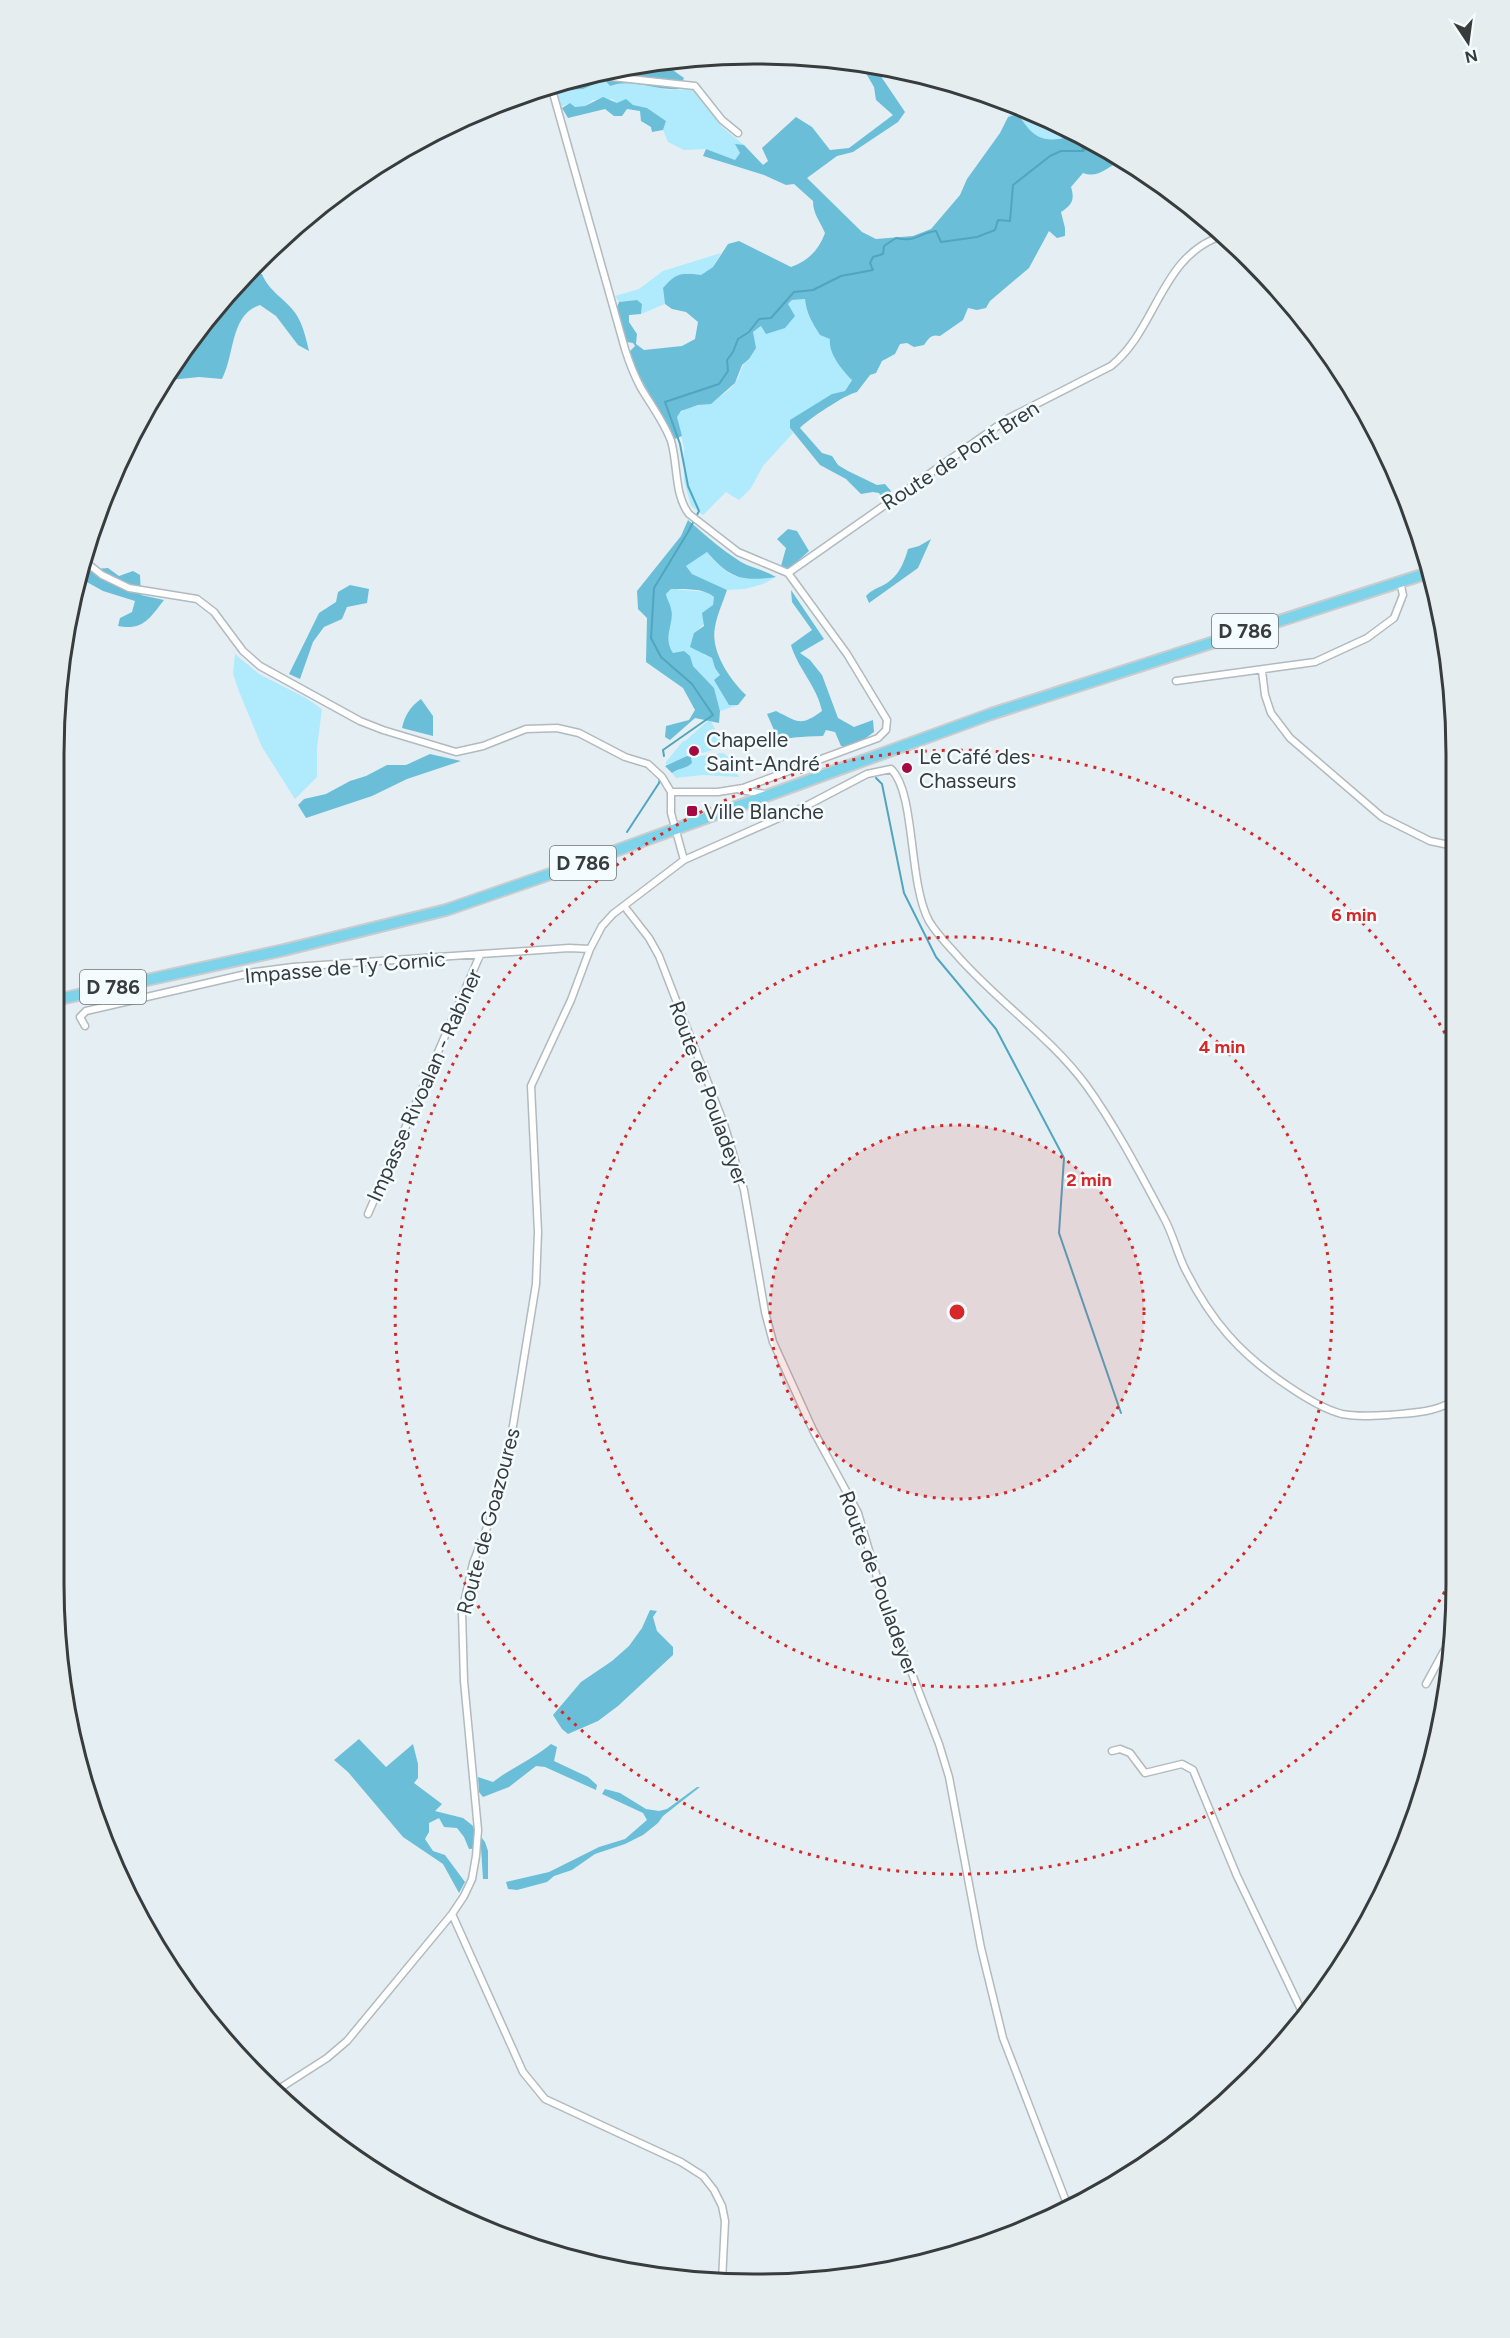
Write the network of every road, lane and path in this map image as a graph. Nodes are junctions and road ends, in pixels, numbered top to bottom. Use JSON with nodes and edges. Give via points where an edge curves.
{"nodes":[{"id":1,"x":620,"y":78,"type":"edge"},
{"id":2,"x":553,"y":95,"type":"edge"},
{"id":3,"x":738,"y":133,"type":"dead end"},
{"id":4,"x":1214,"y":240,"type":"edge"},
{"id":5,"x":91,"y":566,"type":"edge"},
{"id":6,"x":788,"y":573,"type":"junction"},
{"id":7,"x":1422,"y":575,"type":"edge"},
{"id":8,"x":1400,"y":582,"type":"junction"},
{"id":9,"x":1262,"y":671,"type":"junction"},
{"id":10,"x":1176,"y":681,"type":"dead end"},
{"id":11,"x":735,"y":789,"type":"junction"},
{"id":12,"x":670,"y":792,"type":"junction"},
{"id":13,"x":769,"y":795,"type":"junction"},
{"id":14,"x":675,"y":828,"type":"junction"},
{"id":15,"x":1446,"y":844,"type":"edge"},
{"id":16,"x":684,"y":860,"type":"junction"},
{"id":17,"x":624,"y":906,"type":"junction"},
{"id":18,"x":590,"y":949,"type":"junction"},
{"id":19,"x":480,"y":955,"type":"junction"},
{"id":20,"x":64,"y":998,"type":"edge"},
{"id":21,"x":85,"y":1026,"type":"dead end"},
{"id":22,"x":368,"y":1214,"type":"dead end"},
{"id":23,"x":1446,"y":1405,"type":"edge"},
{"id":24,"x":1442,"y":1655,"type":"edge"},
{"id":25,"x":1426,"y":1684,"type":"dead end"},
{"id":26,"x":1112,"y":1751,"type":"dead end"},
{"id":27,"x":452,"y":1914,"type":"junction"},
{"id":28,"x":1300,"y":2007,"type":"edge"},
{"id":29,"x":283,"y":2086,"type":"edge"},
{"id":30,"x":1065,"y":2199,"type":"edge"},
{"id":31,"x":722,"y":2273,"type":"edge"}],
"edges":[{"from":1,"to":3,"type":"street","via":[[695,86],[722,120]]},
{"from":2,"to":6,"type":"street","via":[[625,349],[667,431],[685,507],[738,552]]},
{"from":4,"to":6,"type":"street","name":"Route de Pont Bren","via":[[1179,263],[1137,338],[1111,366],[1008,418]]},
{"from":5,"to":12,"type":"street","via":[[119,585],[197,599],[214,612],[243,651],[260,666],[368,724],[456,752],[526,729],[566,729],[651,766]]},
{"from":6,"to":11,"type":"street","via":[[847,654],[884,711],[887,725],[882,734],[867,743]]},
{"from":7,"to":8,"type":"main road","number":"D 786"},
{"from":8,"to":9,"type":"street","via":[[1402,603],[1394,618],[1379,631],[1315,662]]},
{"from":8,"to":13,"type":"main road","number":"D 786","via":[[991,714]]},
{"from":9,"to":10,"type":"street"},
{"from":9,"to":15,"type":"street","via":[[1271,713],[1290,738],[1382,817]]},
{"from":11,"to":12,"type":"street"},
{"from":11,"to":13,"type":"street"},
{"from":12,"to":14,"type":"street"},
{"from":13,"to":14,"type":"main road","number":"D 786"},
{"from":14,"to":16,"type":"street"},
{"from":14,"to":20,"type":"main road","number":"D 786","via":[[435,913]]},
{"from":16,"to":17,"type":"street","name":"Route de Goazoures"},
{"from":16,"to":23,"type":"street","name":"Route de Goazoures","via":[[806,806],[867,774],[891,769],[901,786],[919,896],[929,921],[974,974],[1062,1056],[1085,1084],[1166,1220],[1184,1268],[1224,1332],[1268,1372],[1303,1396],[1339,1413],[1413,1413]]},
{"from":17,"to":18,"type":"street","name":"Route de Goazoures","via":[[606,920]]},
{"from":17,"to":30,"type":"street","name":"Route de Pouladeyer","via":[[659,956],[724,1124],[747,1200],[773,1342],[813,1430],[858,1513],[884,1601],[939,1744],[1003,2038]]},
{"from":18,"to":19,"type":"street","name":"Impasse de Ty Cornic"},
{"from":18,"to":27,"type":"street","name":"Route de Goazoures","via":[[531,1086],[537,1276],[506,1469],[473,1563],[462,1612],[464,1681],[478,1830],[472,1879]]},
{"from":19,"to":21,"type":"street","name":"Impasse de Ty Cornic","via":[[255,972],[86,1011],[80,1017]]},
{"from":19,"to":22,"type":"street","name":"Impasse Rivoalan - Rabiner"},
{"from":24,"to":25,"type":"street"},
{"from":26,"to":28,"type":"street","via":[[1120,1749],[1130,1754],[1145,1773],[1182,1764],[1193,1770],[1233,1868]]},
{"from":27,"to":29,"type":"street","name":"Route de Goazoures","via":[[347,2041]]},
{"from":27,"to":31,"type":"street","via":[[523,2072],[545,2099],[681,2162],[703,2176],[714,2190],[725,2221]]}]}
